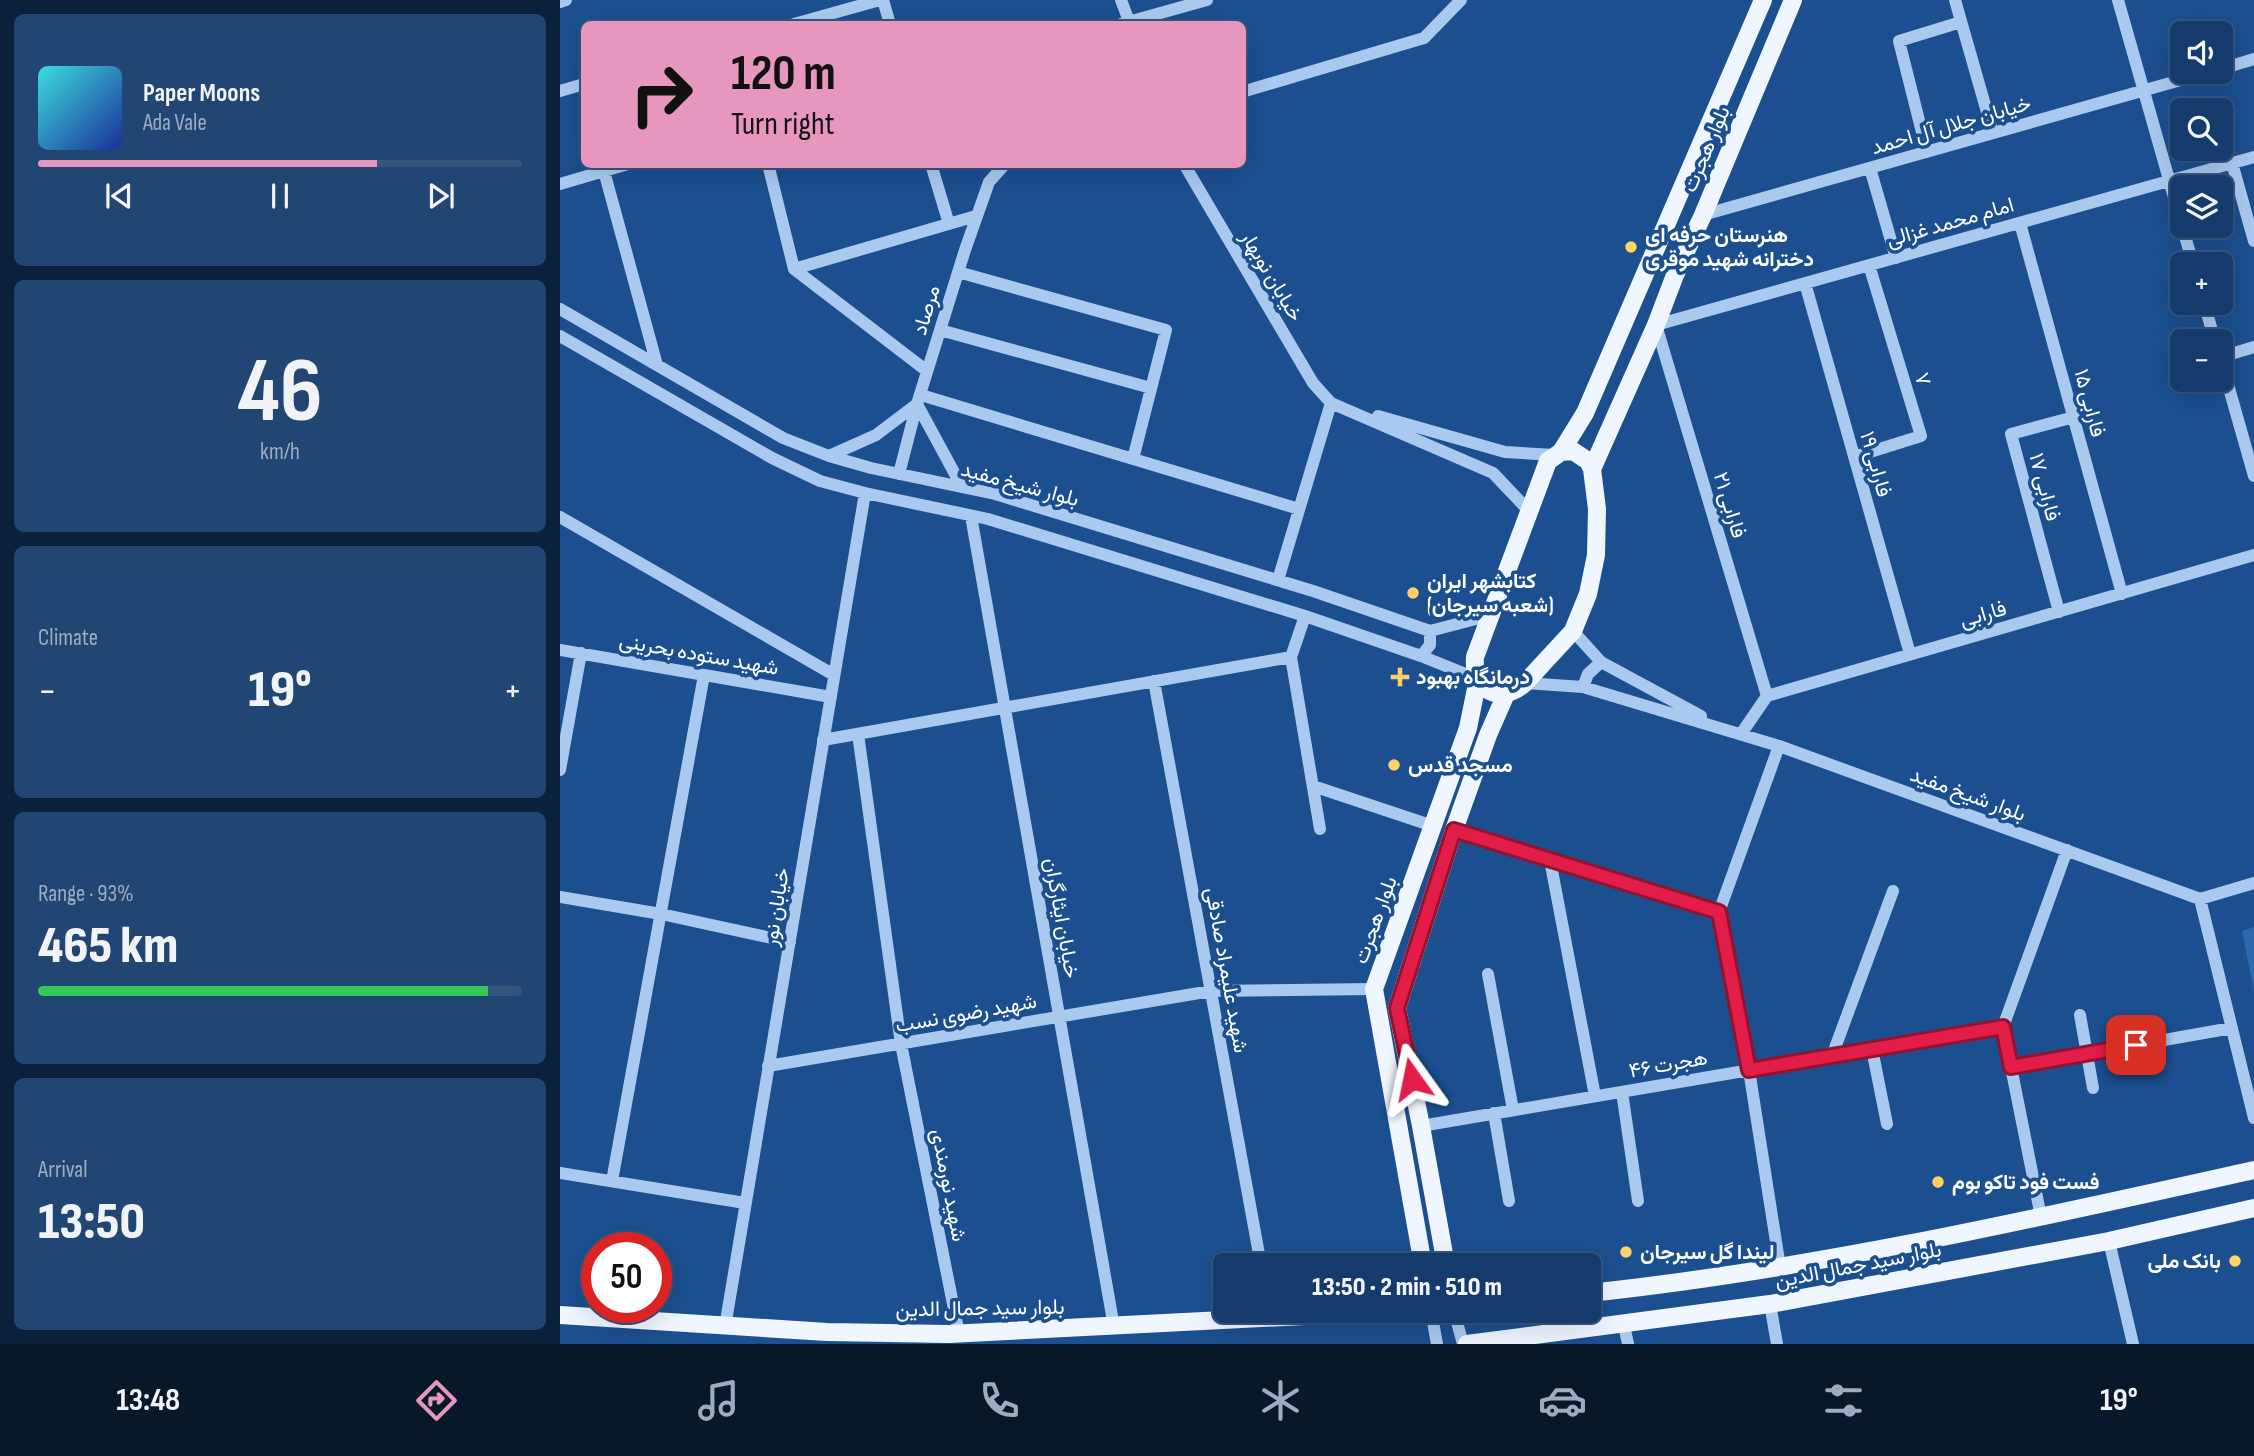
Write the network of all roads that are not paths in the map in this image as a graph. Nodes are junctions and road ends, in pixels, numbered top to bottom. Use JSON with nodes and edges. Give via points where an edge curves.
{"nodes":[{"id":1,"x":566,"y":0,"type":"edge"},
{"id":2,"x":881,"y":0,"type":"edge"},
{"id":3,"x":1121,"y":0,"type":"edge"},
{"id":4,"x":1207,"y":0,"type":"edge"},
{"id":5,"x":1461,"y":0,"type":"edge"},
{"id":6,"x":1763,"y":0,"type":"edge"},
{"id":7,"x":1793,"y":0,"type":"edge"},
{"id":8,"x":1955,"y":0,"type":"edge"},
{"id":9,"x":2118,"y":0,"type":"edge"},
{"id":10,"x":560,"y":2,"type":"edge"},
{"id":11,"x":805,"y":21,"type":"edge"},
{"id":12,"x":889,"y":21,"type":"edge"},
{"id":13,"x":1126,"y":21,"type":"edge"},
{"id":14,"x":1137,"y":21,"type":"edge"},
{"id":15,"x":1961,"y":22,"type":"junction"},
{"id":16,"x":2254,"y":59,"type":"edge"},
{"id":17,"x":2233,"y":65,"type":"edge"},
{"id":18,"x":2170,"y":83,"type":"edge"},
{"id":19,"x":581,"y":85,"type":"edge"},
{"id":20,"x":2143,"y":90,"type":"junction"},
{"id":21,"x":560,"y":91,"type":"edge"},
{"id":22,"x":1246,"y":91,"type":"edge"},
{"id":23,"x":1993,"y":133,"type":"junction"},
{"id":24,"x":1927,"y":152,"type":"junction"},
{"id":25,"x":2254,"y":157,"type":"edge"},
{"id":26,"x":2232,"y":163,"type":"junction"},
{"id":27,"x":614,"y":168,"type":"edge"},
{"id":28,"x":769,"y":168,"type":"edge"},
{"id":29,"x":932,"y":168,"type":"edge"},
{"id":30,"x":1002,"y":168,"type":"edge"},
{"id":31,"x":1186,"y":168,"type":"edge"},
{"id":32,"x":1870,"y":168,"type":"junction"},
{"id":33,"x":604,"y":171,"type":"junction"},
{"id":34,"x":2169,"y":180,"type":"junction"},
{"id":35,"x":560,"y":184,"type":"edge"},
{"id":36,"x":1703,"y":215,"type":"junction"},
{"id":37,"x":976,"y":216,"type":"junction"},
{"id":38,"x":2020,"y":223,"type":"junction"},
{"id":39,"x":949,"y":224,"type":"junction"},
{"id":40,"x":2254,"y":241,"type":"edge"},
{"id":41,"x":2190,"y":252,"type":"edge"},
{"id":42,"x":1896,"y":258,"type":"junction"},
{"id":43,"x":1869,"y":265,"type":"junction"},
{"id":44,"x":794,"y":269,"type":"junction"},
{"id":45,"x":957,"y":272,"type":"junction"},
{"id":46,"x":1805,"y":284,"type":"junction"},
{"id":47,"x":560,"y":309,"type":"edge"},
{"id":48,"x":1656,"y":326,"type":"junction"},
{"id":49,"x":940,"y":330,"type":"junction"},
{"id":50,"x":560,"y":336,"type":"edge"},
{"id":51,"x":2254,"y":347,"type":"edge"},
{"id":52,"x":2233,"y":355,"type":"edge"},
{"id":53,"x":657,"y":365,"type":"junction"},
{"id":54,"x":927,"y":371,"type":"junction"},
{"id":55,"x":1151,"y":388,"type":"junction"},
{"id":56,"x":2230,"y":392,"type":"edge"},
{"id":57,"x":919,"y":399,"type":"junction"},
{"id":58,"x":1332,"y":403,"type":"junction"},
{"id":59,"x":2074,"y":417,"type":"junction"},
{"id":60,"x":1505,"y":453,"type":"junction"},
{"id":61,"x":1558,"y":454,"type":"junction"},
{"id":62,"x":829,"y":456,"type":"junction"},
{"id":63,"x":1854,"y":457,"type":"junction"},
{"id":64,"x":1133,"y":459,"type":"junction"},
{"id":65,"x":1592,"y":469,"type":"junction"},
{"id":66,"x":1493,"y":473,"type":"junction"},
{"id":67,"x":899,"y":474,"type":"junction"},
{"id":68,"x":2254,"y":476,"type":"edge"},
{"id":69,"x":962,"y":487,"type":"junction"},
{"id":70,"x":865,"y":493,"type":"junction"},
{"id":71,"x":1299,"y":509,"type":"junction"},
{"id":72,"x":1529,"y":511,"type":"junction"},
{"id":73,"x":971,"y":516,"type":"junction"},
{"id":74,"x":560,"y":517,"type":"edge"},
{"id":75,"x":2254,"y":555,"type":"edge"},
{"id":76,"x":1278,"y":580,"type":"junction"},
{"id":77,"x":2122,"y":594,"type":"junction"},
{"id":78,"x":2059,"y":612,"type":"junction"},
{"id":79,"x":1491,"y":614,"type":"junction"},
{"id":80,"x":1305,"y":616,"type":"junction"},
{"id":81,"x":1430,"y":631,"type":"junction"},
{"id":82,"x":1573,"y":631,"type":"junction"},
{"id":83,"x":560,"y":650,"type":"edge"},
{"id":84,"x":581,"y":653,"type":"junction"},
{"id":85,"x":1910,"y":654,"type":"junction"},
{"id":86,"x":1421,"y":656,"type":"junction"},
{"id":87,"x":1291,"y":657,"type":"junction"},
{"id":88,"x":1601,"y":662,"type":"junction"},
{"id":89,"x":704,"y":675,"type":"junction"},
{"id":90,"x":834,"y":675,"type":"junction"},
{"id":91,"x":1478,"y":679,"type":"junction"},
{"id":92,"x":1154,"y":681,"type":"junction"},
{"id":93,"x":1525,"y":683,"type":"junction"},
{"id":94,"x":1583,"y":687,"type":"junction"},
{"id":95,"x":1506,"y":694,"type":"junction"},
{"id":96,"x":1767,"y":696,"type":"junction"},
{"id":97,"x":831,"y":697,"type":"junction"},
{"id":98,"x":1005,"y":708,"type":"junction"},
{"id":99,"x":1722,"y":729,"type":"junction"},
{"id":100,"x":858,"y":734,"type":"junction"},
{"id":101,"x":1741,"y":734,"type":"junction"},
{"id":102,"x":823,"y":740,"type":"junction"},
{"id":103,"x":1779,"y":746,"type":"junction"},
{"id":104,"x":560,"y":770,"type":"edge"},
{"id":105,"x":1312,"y":786,"type":"junction"},
{"id":106,"x":1433,"y":826,"type":"junction"},
{"id":107,"x":1320,"y":829,"type":"dead end"},
{"id":108,"x":1454,"y":830,"type":"junction"},
{"id":109,"x":2067,"y":850,"type":"junction"},
{"id":110,"x":1550,"y":860,"type":"junction"},
{"id":111,"x":2254,"y":883,"type":"edge"},
{"id":112,"x":1893,"y":891,"type":"dead end"},
{"id":113,"x":560,"y":897,"type":"edge"},
{"id":114,"x":2200,"y":899,"type":"junction"},
{"id":115,"x":1719,"y":912,"type":"junction"},
{"id":116,"x":661,"y":914,"type":"junction"},
{"id":117,"x":790,"y":942,"type":"junction"},
{"id":118,"x":1488,"y":974,"type":"dead end"},
{"id":119,"x":1374,"y":989,"type":"junction"},
{"id":120,"x":1211,"y":991,"type":"junction"},
{"id":121,"x":2080,"y":1015,"type":"dead end"},
{"id":122,"x":1060,"y":1017,"type":"junction"},
{"id":123,"x":2003,"y":1027,"type":"junction"},
{"id":124,"x":2232,"y":1028,"type":"junction"},
{"id":125,"x":901,"y":1044,"type":"junction"},
{"id":126,"x":1872,"y":1049,"type":"junction"},
{"id":127,"x":2087,"y":1054,"type":"junction"},
{"id":128,"x":1832,"y":1056,"type":"junction"},
{"id":129,"x":768,"y":1066,"type":"junction"},
{"id":130,"x":2011,"y":1067,"type":"junction"},
{"id":131,"x":1749,"y":1070,"type":"junction"},
{"id":132,"x":2093,"y":1088,"type":"dead end"},
{"id":133,"x":1622,"y":1092,"type":"junction"},
{"id":134,"x":1595,"y":1096,"type":"junction"},
{"id":135,"x":1513,"y":1110,"type":"junction"},
{"id":136,"x":1494,"y":1113,"type":"junction"},
{"id":137,"x":2254,"y":1118,"type":"edge"},
{"id":138,"x":1887,"y":1124,"type":"dead end"},
{"id":139,"x":1421,"y":1126,"type":"junction"},
{"id":140,"x":2254,"y":1170,"type":"edge"},
{"id":141,"x":560,"y":1173,"type":"edge"},
{"id":142,"x":612,"y":1181,"type":"junction"},
{"id":143,"x":1509,"y":1201,"type":"dead end"},
{"id":144,"x":1638,"y":1201,"type":"dead end"},
{"id":145,"x":746,"y":1203,"type":"junction"},
{"id":146,"x":2254,"y":1208,"type":"edge"},
{"id":147,"x":2041,"y":1217,"type":"junction"},
{"id":148,"x":2109,"y":1241,"type":"junction"},
{"id":149,"x":1259,"y":1253,"type":"edge"},
{"id":150,"x":1421,"y":1253,"type":"edge"},
{"id":151,"x":1444,"y":1253,"type":"edge"},
{"id":152,"x":1780,"y":1267,"type":"junction"},
{"id":153,"x":1601,"y":1292,"type":"edge"},
{"id":154,"x":1770,"y":1304,"type":"junction"},
{"id":155,"x":560,"y":1315,"type":"edge"},
{"id":156,"x":1213,"y":1319,"type":"edge"},
{"id":157,"x":1433,"y":1323,"type":"edge"},
{"id":158,"x":1458,"y":1323,"type":"edge"},
{"id":159,"x":1624,"y":1325,"type":"junction"},
{"id":160,"x":725,"y":1326,"type":"junction"},
{"id":161,"x":1114,"y":1327,"type":"junction"},
{"id":162,"x":959,"y":1334,"type":"junction"},
{"id":163,"x":793,"y":1337,"type":"edge"},
{"id":164,"x":1437,"y":1344,"type":"edge"},
{"id":165,"x":1465,"y":1344,"type":"edge"},
{"id":166,"x":1628,"y":1344,"type":"edge"},
{"id":167,"x":1777,"y":1344,"type":"edge"},
{"id":168,"x":2133,"y":1344,"type":"edge"}],
"edges":[{"from":1,"to":10,"type":"street"},
{"from":2,"to":11,"type":"street"},
{"from":2,"to":12,"type":"street"},
{"from":3,"to":13,"type":"street"},
{"from":4,"to":14,"type":"street"},
{"from":5,"to":22,"type":"street","via":[[1424,38]]},
{"from":6,"to":61,"type":"main road","name":"بلوار هجرت","via":[[1585,412]]},
{"from":7,"to":36,"type":"main road","name":"بلوار هجرت"},
{"from":8,"to":15,"type":"street"},
{"from":9,"to":20,"type":"street"},
{"from":15,"to":23,"type":"street"},
{"from":15,"to":24,"type":"street","via":[[1899,41]]},
{"from":16,"to":17,"type":"street"},
{"from":18,"to":20,"type":"street","name":"خیابان جلال آل احمد"},
{"from":19,"to":21,"type":"street"},
{"from":20,"to":23,"type":"street","name":"خیابان جلال آل احمد"},
{"from":20,"to":34,"type":"street"},
{"from":23,"to":24,"type":"street","name":"خیابان جلال آل احمد"},
{"from":24,"to":32,"type":"street","name":"خیابان جلال آل احمد"},
{"from":25,"to":26,"type":"street","name":"امام محمد غزالی"},
{"from":26,"to":34,"type":"street","name":"امام محمد غزالی"},
{"from":26,"to":40,"type":"street"},
{"from":27,"to":33,"type":"street"},
{"from":28,"to":44,"type":"street"},
{"from":29,"to":39,"type":"street"},
{"from":30,"to":37,"type":"street","name":"مرصاد","via":[[989,182]]},
{"from":31,"to":58,"type":"street","name":"خیابان نوبهار","via":[[1313,383]]},
{"from":32,"to":36,"type":"street","name":"خیابان جلال آل احمد"},
{"from":32,"to":42,"type":"street"},
{"from":33,"to":35,"type":"street"},
{"from":33,"to":53,"type":"street"},
{"from":34,"to":38,"type":"street","name":"امام محمد غزالی"},
{"from":34,"to":41,"type":"street"},
{"from":36,"to":48,"type":"main road","name":"بلوار هجرت"},
{"from":37,"to":39,"type":"street"},
{"from":37,"to":45,"type":"street","name":"مرصاد"},
{"from":38,"to":42,"type":"street","name":"امام محمد غزالی"},
{"from":38,"to":59,"type":"street","name":"فارابی ۱۵"},
{"from":39,"to":44,"type":"street"},
{"from":42,"to":43,"type":"street","name":"امام محمد غزالی"},
{"from":43,"to":46,"type":"street","name":"امام محمد غزالی"},
{"from":43,"to":63,"type":"street","name":"۷","via":[[1921,436]]},
{"from":44,"to":54,"type":"street"},
{"from":45,"to":49,"type":"street","name":"مرصاد"},
{"from":45,"to":55,"type":"street","via":[[1166,330]]},
{"from":46,"to":48,"type":"street","name":"امام محمد غزالی"},
{"from":46,"to":63,"type":"street","name":"فارابی ۱۹"},
{"from":47,"to":53,"type":"street","name":"بلوار شیخ مفید"},
{"from":48,"to":65,"type":"main road","name":"بلوار هجرت"},
{"from":48,"to":96,"type":"street","name":"فارابی ۲۱"},
{"from":49,"to":54,"type":"street","name":"مرصاد"},
{"from":49,"to":55,"type":"street"},
{"from":50,"to":70,"type":"street","name":"بلوار شیخ مفید","via":[[772,458],[820,481]]},
{"from":51,"to":52,"type":"street"},
{"from":53,"to":62,"type":"street","name":"بلوار شیخ مفید","via":[[783,439]]},
{"from":54,"to":57,"type":"street","name":"مرصاد"},
{"from":55,"to":64,"type":"street"},
{"from":56,"to":68,"type":"street"},
{"from":57,"to":62,"type":"street","via":[[876,435]]},
{"from":57,"to":64,"type":"street"},
{"from":57,"to":67,"type":"street","name":"مرصاد"},
{"from":57,"to":69,"type":"street"},
{"from":58,"to":60,"type":"street"},
{"from":58,"to":66,"type":"street"},
{"from":58,"to":71,"type":"street"},
{"from":59,"to":77,"type":"street","name":"فارابی ۱۵"},
{"from":59,"to":78,"type":"street","name":"فارابی ۱۷","via":[[2011,434]]},
{"from":60,"to":61,"type":"street"},
{"from":60,"to":66,"type":"street"},
{"from":61,"to":65,"type":"main road","via":[[1581,455]]},
{"from":61,"to":72,"type":"main road","name":"بلوار هجرت","via":[[1548,461]]},
{"from":62,"to":67,"type":"street","name":"بلوار شیخ مفید"},
{"from":63,"to":85,"type":"street","name":"فارابی ۱۹"},
{"from":64,"to":71,"type":"street"},
{"from":65,"to":82,"type":"main road","via":[[1596,555],[1588,594]]},
{"from":66,"to":72,"type":"street"},
{"from":67,"to":69,"type":"street","name":"بلوار شیخ مفید"},
{"from":69,"to":76,"type":"street","name":"بلوار شیخ مفید"},
{"from":70,"to":73,"type":"street","name":"بلوار شیخ مفید"},
{"from":70,"to":90,"type":"street","name":"خیابان نور"},
{"from":71,"to":76,"type":"street"},
{"from":72,"to":79,"type":"main road","name":"بلوار هجرت"},
{"from":73,"to":80,"type":"street","name":"بلوار شیخ مفید"},
{"from":73,"to":98,"type":"street","name":"خیابان ایثارگران"},
{"from":74,"to":90,"type":"street"},
{"from":75,"to":77,"type":"street","name":"فارابی"},
{"from":76,"to":81,"type":"street","name":"بلوار شیخ مفید"},
{"from":77,"to":78,"type":"street","name":"فارابی"},
{"from":78,"to":85,"type":"street","name":"فارابی"},
{"from":79,"to":81,"type":"street"},
{"from":79,"to":91,"type":"main road","name":"بلوار هجرت","via":[[1475,657]]},
{"from":80,"to":86,"type":"street","name":"بلوار شیخ مفید"},
{"from":80,"to":87,"type":"street"},
{"from":81,"to":86,"type":"street","via":[[1430,645]]},
{"from":82,"to":88,"type":"street"},
{"from":82,"to":93,"type":"main road"},
{"from":83,"to":84,"type":"street","name":"شهید ستوده بحرینی"},
{"from":84,"to":89,"type":"street","name":"شهید ستوده بحرینی"},
{"from":84,"to":104,"type":"street"},
{"from":85,"to":96,"type":"street","name":"فارابی"},
{"from":86,"to":91,"type":"street","name":"بلوار شیخ مفید"},
{"from":87,"to":92,"type":"street"},
{"from":87,"to":105,"type":"street"},
{"from":88,"to":94,"type":"street","via":[[1588,674]]},
{"from":88,"to":99,"type":"street"},
{"from":89,"to":97,"type":"street","name":"شهید ستوده بحرینی"},
{"from":89,"to":116,"type":"street"},
{"from":90,"to":97,"type":"street","name":"خیابان نور"},
{"from":91,"to":95,"type":"main road","via":[[1485,688]]},
{"from":91,"to":106,"type":"main road","name":"بلوار هجرت","via":[[1468,728]]},
{"from":92,"to":98,"type":"street"},
{"from":92,"to":120,"type":"street","name":"شهید علیمراد صادقی"},
{"from":93,"to":94,"type":"street"},
{"from":93,"to":95,"type":"main road"},
{"from":94,"to":99,"type":"street"},
{"from":95,"to":108,"type":"main road"},
{"from":96,"to":101,"type":"street"},
{"from":97,"to":102,"type":"street","name":"خیابان نور"},
{"from":98,"to":100,"type":"street"},
{"from":98,"to":122,"type":"street","name":"خیابان ایثارگران"},
{"from":99,"to":101,"type":"street","name":"بلوار شیخ مفید"},
{"from":100,"to":102,"type":"street"},
{"from":100,"to":125,"type":"street","name":"شهید نورمندی"},
{"from":101,"to":103,"type":"street","name":"بلوار شیخ مفید"},
{"from":102,"to":117,"type":"street","name":"خیابان نور"},
{"from":103,"to":109,"type":"street","name":"بلوار شیخ مفید"},
{"from":103,"to":115,"type":"street"},
{"from":105,"to":106,"type":"street"},
{"from":105,"to":107,"type":"street"},
{"from":106,"to":119,"type":"main road","name":"بلوار هجرت"},
{"from":108,"to":110,"type":"street"},
{"from":108,"to":139,"type":"main road","via":[[1397,1008]]},
{"from":109,"to":114,"type":"street","name":"بلوار شیخ مفید"},
{"from":109,"to":123,"type":"street"},
{"from":110,"to":115,"type":"street"},
{"from":110,"to":134,"type":"street"},
{"from":111,"to":114,"type":"street"},
{"from":112,"to":128,"type":"street"},
{"from":113,"to":116,"type":"street"},
{"from":114,"to":124,"type":"street"},
{"from":115,"to":131,"type":"street"},
{"from":116,"to":117,"type":"street"},
{"from":116,"to":142,"type":"street"},
{"from":117,"to":129,"type":"street","name":"خیابان نور"},
{"from":118,"to":135,"type":"street"},
{"from":119,"to":120,"type":"street","name":"شهید رضوی نسب"},
{"from":119,"to":150,"type":"main road","name":"بلوار هجرت"},
{"from":120,"to":122,"type":"street","name":"شهید رضوی نسب"},
{"from":120,"to":149,"type":"street","name":"شهید علیمراد صادقی"},
{"from":121,"to":127,"type":"street"},
{"from":122,"to":125,"type":"street","name":"شهید رضوی نسب"},
{"from":122,"to":161,"type":"street","name":"خیابان ایثارگران"},
{"from":123,"to":126,"type":"street","name":"هجرت ۴۶"},
{"from":123,"to":130,"type":"street"},
{"from":124,"to":127,"type":"street"},
{"from":124,"to":137,"type":"street"},
{"from":125,"to":129,"type":"street","name":"شهید رضوی نسب"},
{"from":125,"to":162,"type":"street","name":"شهید نورمندی"},
{"from":126,"to":128,"type":"street","name":"هجرت ۴۶"},
{"from":126,"to":138,"type":"street"},
{"from":127,"to":130,"type":"street"},
{"from":127,"to":132,"type":"street"},
{"from":128,"to":131,"type":"street","name":"هجرت ۴۶"},
{"from":129,"to":145,"type":"street","name":"خیابان نور"},
{"from":130,"to":147,"type":"street"},
{"from":131,"to":133,"type":"street","name":"هجرت ۴۶"},
{"from":131,"to":152,"type":"street"},
{"from":133,"to":134,"type":"street","name":"هجرت ۴۶"},
{"from":133,"to":144,"type":"street"},
{"from":134,"to":135,"type":"street","name":"هجرت ۴۶"},
{"from":135,"to":136,"type":"street","name":"هجرت ۴۶"},
{"from":136,"to":139,"type":"street","name":"هجرت ۴۶"},
{"from":136,"to":143,"type":"street"},
{"from":139,"to":151,"type":"main road"},
{"from":140,"to":147,"type":"main road","name":"بلوار سید جمال الدین"},
{"from":141,"to":142,"type":"street"},
{"from":142,"to":145,"type":"street"},
{"from":145,"to":160,"type":"street","name":"خیابان نور"},
{"from":146,"to":148,"type":"main road","name":"بلوار سید جمال الدین"},
{"from":147,"to":152,"type":"main road","name":"بلوار سید جمال الدین"},
{"from":148,"to":154,"type":"main road","name":"بلوار سید جمال الدین"},
{"from":148,"to":168,"type":"street"},
{"from":152,"to":153,"type":"main road","name":"بلوار سید جمال الدین"},
{"from":154,"to":159,"type":"main road","name":"بلوار سید جمال الدین"},
{"from":154,"to":167,"type":"street"},
{"from":155,"to":160,"type":"main road","name":"بلوار سید جمال الدین"},
{"from":156,"to":161,"type":"main road","name":"بلوار سید جمال الدین"},
{"from":157,"to":164,"type":"street"},
{"from":158,"to":165,"type":"street"},
{"from":159,"to":165,"type":"main road","name":"بلوار سید جمال الدین"},
{"from":159,"to":166,"type":"street"},
{"from":160,"to":163,"type":"main road","name":"بلوار سید جمال الدین"},
{"from":161,"to":162,"type":"main road","name":"بلوار سید جمال الدین"},
{"from":162,"to":163,"type":"main road","name":"بلوار سید جمال الدین"}]}
